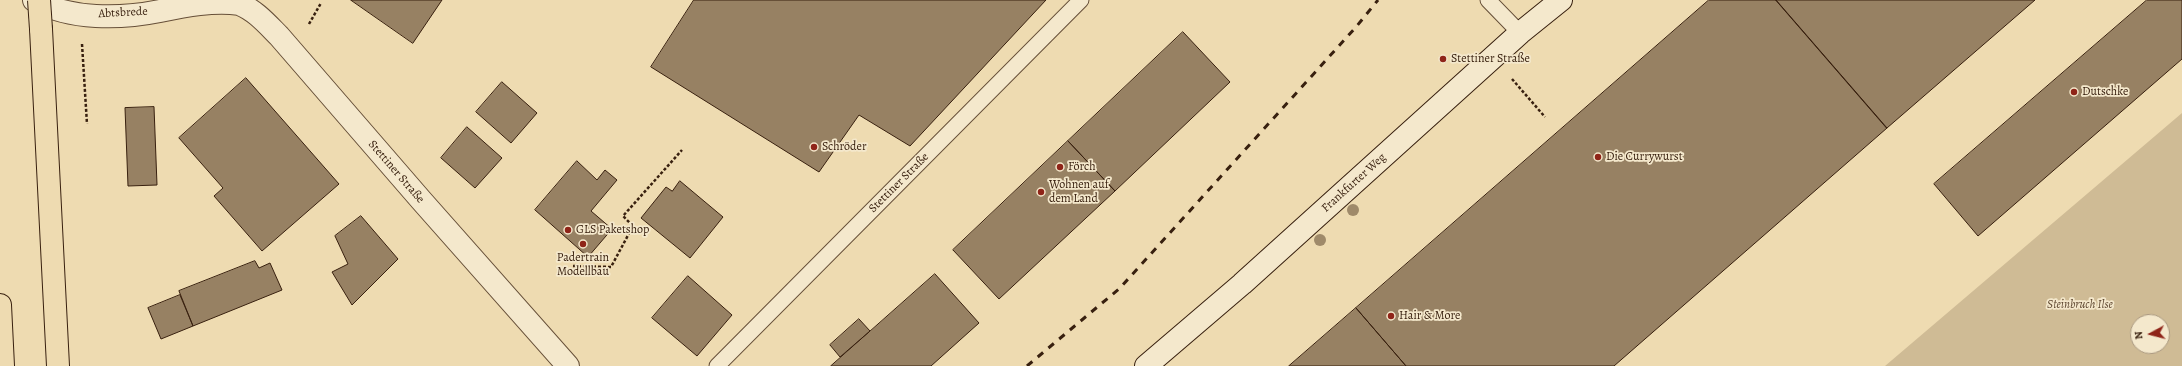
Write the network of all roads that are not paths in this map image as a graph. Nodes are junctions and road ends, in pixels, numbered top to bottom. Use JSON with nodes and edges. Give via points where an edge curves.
{"nodes":[{"id":1,"x":34,"y":0,"type":"edge"},
{"id":2,"x":39,"y":0,"type":"edge"},
{"id":3,"x":1081,"y":0,"type":"edge"},
{"id":4,"x":1488,"y":0,"type":"edge"},
{"id":5,"x":1561,"y":0,"type":"edge"},
{"id":6,"x":212,"y":1,"type":"edge"},
{"id":7,"x":1520,"y":33,"type":"junction"},
{"id":8,"x":0,"y":305,"type":"edge"},
{"id":9,"x":3,"y":366,"type":"edge"},
{"id":10,"x":58,"y":366,"type":"edge"},
{"id":11,"x":568,"y":366,"type":"edge"},
{"id":12,"x":717,"y":366,"type":"edge"},
{"id":13,"x":1146,"y":366,"type":"edge"}],
"edges":[{"from":1,"to":6,"type":"street","name":"Abtsbrede","via":[[48,7],[79,14],[114,16]]},
{"from":2,"to":10,"type":"highway","bridge":true},
{"from":3,"to":12,"type":"lane","name":"Stettiner Straße"},
{"from":4,"to":7,"type":"lane"},
{"from":5,"to":7,"type":"street","name":"Frankfurter Weg"},
{"from":6,"to":11,"type":"street","name":"Stettiner Straße","via":[[238,4],[257,14],[279,36],[425,206]]},
{"from":7,"to":13,"type":"street","name":"Frankfurter Weg","via":[[1242,284]]},
{"from":8,"to":9,"type":"highway"}]}
